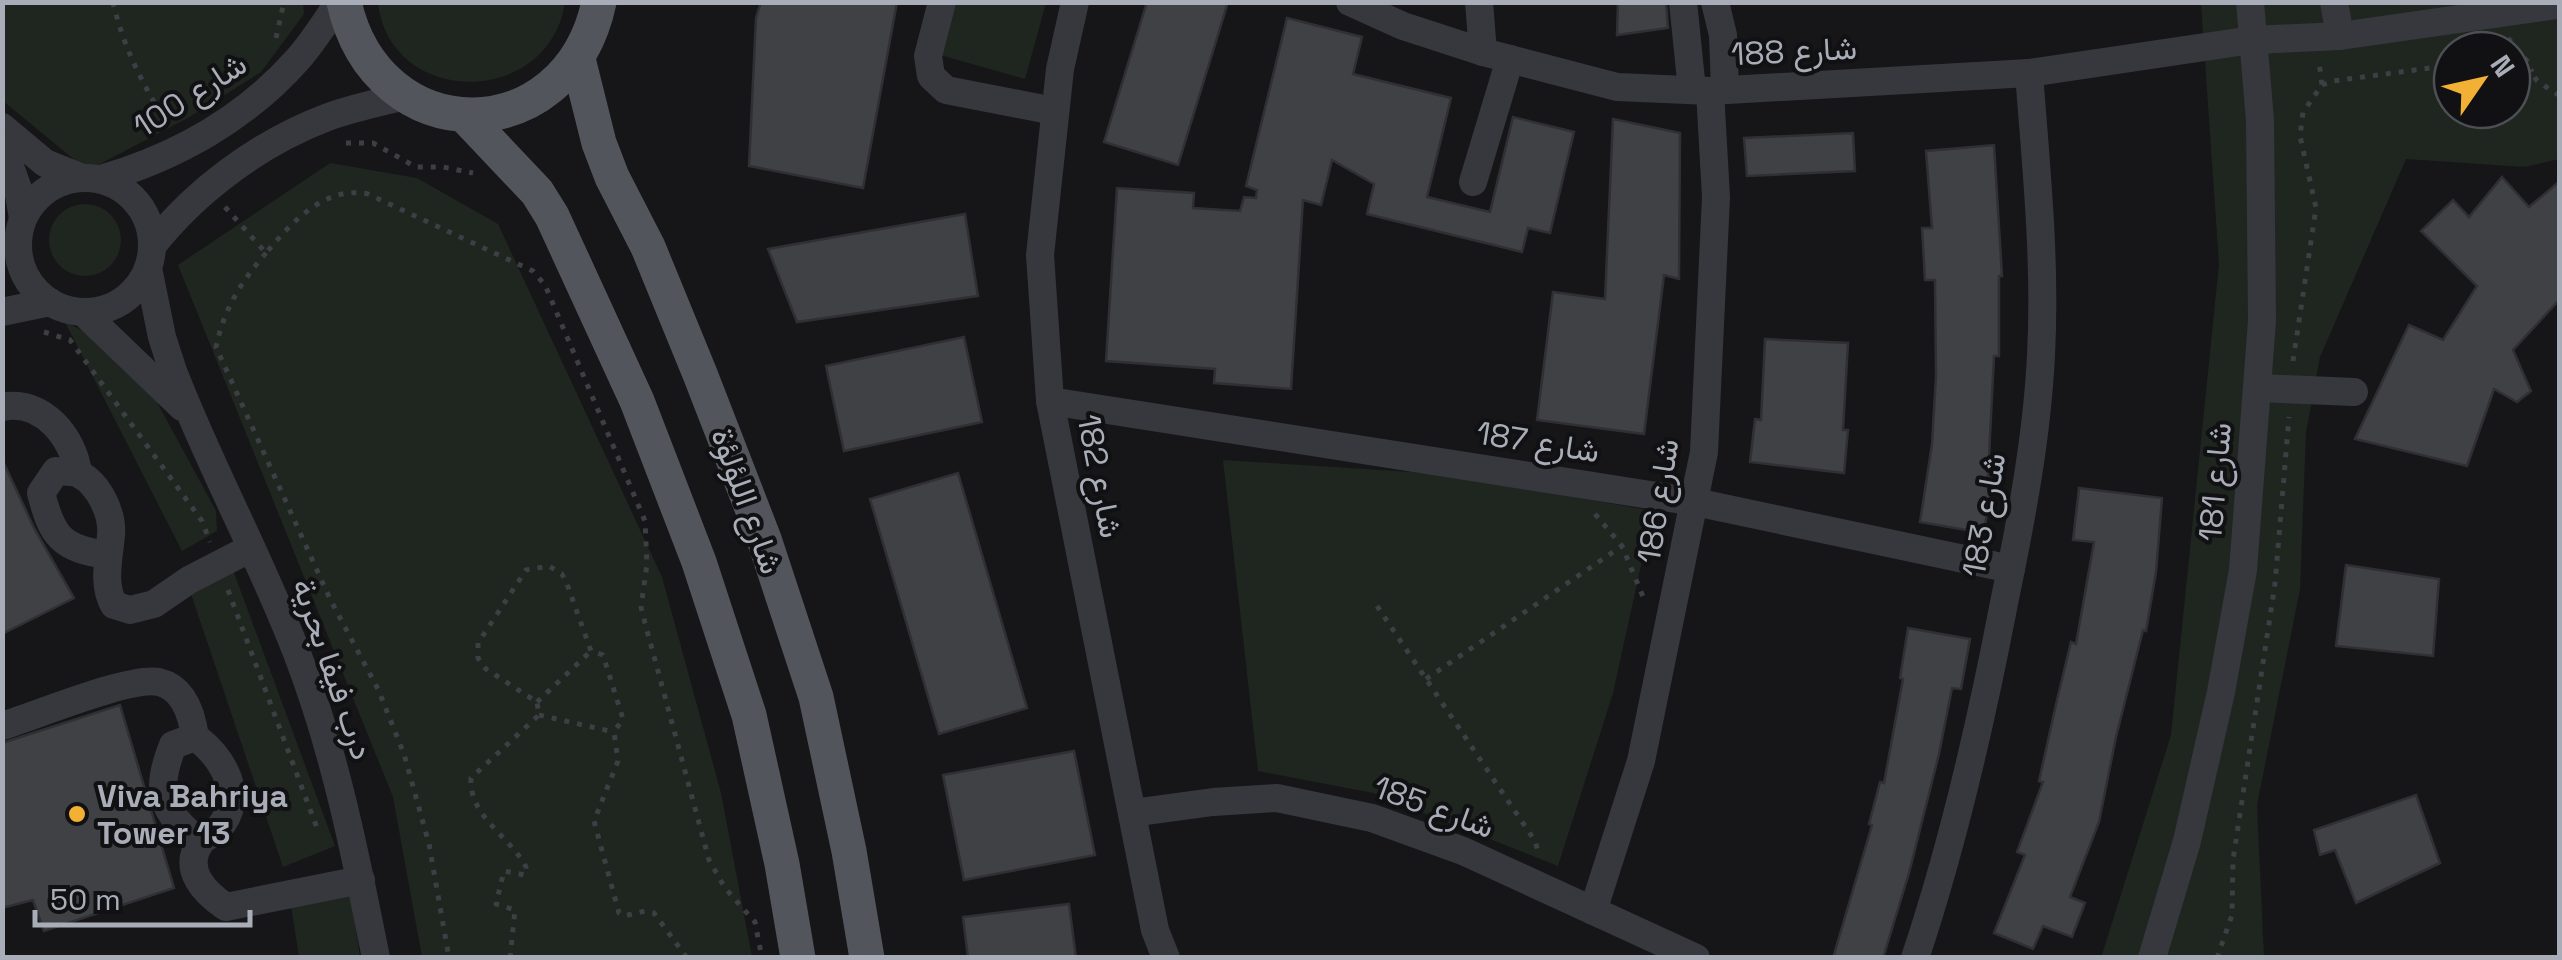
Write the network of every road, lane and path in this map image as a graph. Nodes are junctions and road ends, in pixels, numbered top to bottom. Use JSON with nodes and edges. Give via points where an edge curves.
{"nodes":[{"id":1,"x":113,"y":2,"type":"edge"},
{"id":2,"x":284,"y":2,"type":"edge"},
{"id":3,"x":341,"y":2,"type":"edge"},
{"id":4,"x":599,"y":2,"type":"edge"},
{"id":5,"x":942,"y":2,"type":"edge"},
{"id":6,"x":1075,"y":2,"type":"edge"},
{"id":7,"x":1350,"y":2,"type":"edge"},
{"id":8,"x":1479,"y":2,"type":"edge"},
{"id":9,"x":1683,"y":2,"type":"edge"},
{"id":10,"x":1716,"y":2,"type":"edge"},
{"id":11,"x":2250,"y":2,"type":"edge"},
{"id":12,"x":2334,"y":2,"type":"edge"},
{"id":13,"x":2558,"y":10,"type":"edge"},
{"id":14,"x":2501,"y":14,"type":"junction"},
{"id":15,"x":2502,"y":30,"type":"edge"},
{"id":16,"x":2340,"y":36,"type":"junction"},
{"id":17,"x":2252,"y":40,"type":"junction"},
{"id":18,"x":272,"y":45,"type":"dead end"},
{"id":19,"x":1496,"y":56,"type":"junction"},
{"id":20,"x":578,"y":59,"type":"junction"},
{"id":21,"x":2432,"y":68,"type":"edge"},
{"id":22,"x":2532,"y":72,"type":"edge"},
{"id":23,"x":2029,"y":73,"type":"junction"},
{"id":24,"x":2322,"y":86,"type":"dead end"},
{"id":25,"x":1709,"y":90,"type":"junction"},
{"id":26,"x":404,"y":96,"type":"junction"},
{"id":27,"x":2560,"y":96,"type":"edge"},
{"id":28,"x":1054,"y":110,"type":"junction"},
{"id":29,"x":465,"y":116,"type":"junction"},
{"id":30,"x":2,"y":127,"type":"edge"},
{"id":31,"x":335,"y":143,"type":"dead end"},
{"id":32,"x":2,"y":144,"type":"edge"},
{"id":33,"x":183,"y":148,"type":"junction"},
{"id":34,"x":486,"y":176,"type":"dead end"},
{"id":35,"x":90,"y":178,"type":"junction"},
{"id":36,"x":1474,"y":182,"type":"dead end"},
{"id":37,"x":208,"y":186,"type":"junction"},
{"id":38,"x":241,"y":200,"type":"dead end"},
{"id":39,"x":226,"y":209,"type":"junction"},
{"id":40,"x":215,"y":218,"type":"dead end"},
{"id":41,"x":20,"y":230,"type":"junction"},
{"id":42,"x":266,"y":253,"type":"junction"},
{"id":43,"x":150,"y":257,"type":"junction"},
{"id":44,"x":2,"y":272,"type":"edge"},
{"id":45,"x":50,"y":302,"type":"junction"},
{"id":46,"x":5,"y":312,"type":"edge"},
{"id":47,"x":83,"y":312,"type":"junction"},
{"id":48,"x":2259,"y":388,"type":"junction"},
{"id":49,"x":2354,"y":392,"type":"dead end"},
{"id":50,"x":1050,"y":401,"type":"junction"},
{"id":51,"x":2,"y":407,"type":"edge"},
{"id":52,"x":190,"y":416,"type":"junction"},
{"id":53,"x":78,"y":473,"type":"junction"},
{"id":54,"x":1554,"y":480,"type":"junction"},
{"id":55,"x":1695,"y":502,"type":"junction"},
{"id":56,"x":1622,"y":546,"type":"junction"},
{"id":57,"x":251,"y":548,"type":"junction"},
{"id":58,"x":108,"y":555,"type":"junction"},
{"id":59,"x":218,"y":565,"type":"junction"},
{"id":60,"x":2011,"y":569,"type":"junction"},
{"id":61,"x":1376,"y":606,"type":"dead end"},
{"id":62,"x":1647,"y":606,"type":"dead end"},
{"id":63,"x":591,"y":651,"type":"junction"},
{"id":64,"x":1426,"y":679,"type":"junction"},
{"id":65,"x":537,"y":702,"type":"junction"},
{"id":66,"x":539,"y":715,"type":"junction"},
{"id":67,"x":2,"y":726,"type":"edge"},
{"id":68,"x":614,"y":732,"type":"junction"},
{"id":69,"x":194,"y":737,"type":"junction"},
{"id":70,"x":1132,"y":814,"type":"junction"},
{"id":71,"x":200,"y":842,"type":"junction"},
{"id":72,"x":361,"y":880,"type":"junction"},
{"id":73,"x":331,"y":886,"type":"junction"},
{"id":74,"x":1550,"y":891,"type":"junction"},
{"id":75,"x":1593,"y":911,"type":"junction"},
{"id":76,"x":1653,"y":949,"type":"edge"},
{"id":77,"x":376,"y":958,"type":"edge"},
{"id":78,"x":449,"y":958,"type":"edge"},
{"id":79,"x":510,"y":958,"type":"edge"},
{"id":80,"x":687,"y":958,"type":"edge"},
{"id":81,"x":762,"y":958,"type":"edge"},
{"id":82,"x":798,"y":958,"type":"edge"},
{"id":83,"x":867,"y":958,"type":"edge"},
{"id":84,"x":1166,"y":958,"type":"edge"},
{"id":85,"x":1696,"y":958,"type":"edge"},
{"id":86,"x":1915,"y":958,"type":"edge"},
{"id":87,"x":2152,"y":958,"type":"edge"}],
"edges":[{"from":1,"to":33,"type":"path","via":[[147,91]]},
{"from":2,"to":18,"type":"path"},
{"from":3,"to":26,"type":"main road","via":[[362,54]]},
{"from":3,"to":33,"type":"street","name":"شارع 100","via":[[258,99]]},
{"from":4,"to":20,"type":"main road"},
{"from":5,"to":28,"type":"street","via":[[928,56],[931,76],[946,90]]},
{"from":6,"to":28,"type":"street","name":"شارع 182"},
{"from":7,"to":19,"type":"street","name":"شارع 188"},
{"from":8,"to":19,"type":"street"},
{"from":9,"to":25,"type":"street"},
{"from":10,"to":25,"type":"street","via":[[1723,35]]},
{"from":11,"to":17,"type":"street","name":"شارع 181"},
{"from":12,"to":16,"type":"street"},
{"from":13,"to":14,"type":"street","name":"شارع 188"},
{"from":14,"to":15,"type":"path"},
{"from":14,"to":16,"type":"street","name":"شارع 188"},
{"from":16,"to":17,"type":"street","name":"شارع 188"},
{"from":17,"to":23,"type":"street","name":"شارع 188"},
{"from":17,"to":48,"type":"street","name":"شارع 181","via":[[2260,120]]},
{"from":19,"to":25,"type":"street","name":"شارع 188","via":[[1617,86]]},
{"from":19,"to":36,"type":"street"},
{"from":20,"to":29,"type":"main road","via":[[529,102]]},
{"from":20,"to":83,"type":"main road","name":"شارع اللؤلؤة","via":[[612,178],[707,392],[816,698]]},
{"from":21,"to":24,"type":"path"},
{"from":22,"to":27,"type":"path"},
{"from":23,"to":25,"type":"street","name":"شارع 188"},
{"from":23,"to":60,"type":"street","name":"شارع 183","via":[[2041,354]]},
{"from":25,"to":55,"type":"street","name":"شارع 186","via":[[1716,197],[1704,452]]},
{"from":26,"to":29,"type":"main road"},
{"from":26,"to":37,"type":"street","via":[[327,117]]},
{"from":28,"to":50,"type":"street","name":"شارع 182","via":[[1040,256]]},
{"from":29,"to":82,"type":"main road","name":"شارع اللؤلؤة","via":[[552,216],[636,401],[749,715]]},
{"from":30,"to":35,"type":"street","via":[[45,163]]},
{"from":31,"to":34,"type":"path","via":[[373,143],[416,167]]},
{"from":32,"to":41,"type":"street","via":[[18,189]]},
{"from":33,"to":35,"type":"street","name":"شارع 100","via":[[146,166]]},
{"from":35,"to":41,"type":"street","via":[[46,190]]},
{"from":35,"to":43,"type":"street","via":[[122,189],[138,204],[148,224]]},
{"from":37,"to":39,"type":"path"},
{"from":37,"to":43,"type":"street","via":[[176,214]]},
{"from":38,"to":39,"type":"path"},
{"from":39,"to":40,"type":"path"},
{"from":39,"to":42,"type":"path"},
{"from":41,"to":44,"type":"street"},
{"from":41,"to":45,"type":"street","via":[[26,276]]},
{"from":42,"to":78,"type":"path","via":[[222,318],[216,347],[404,754]]},
{"from":42,"to":81,"type":"path","via":[[291,222],[350,190],[533,271],[544,286],[645,521],[645,623],[710,860],[755,922]]},
{"from":43,"to":47,"type":"street","via":[[138,286],[123,300]]},
{"from":43,"to":52,"type":"street","name":"درب فيفا بحرية","via":[[162,336]]},
{"from":45,"to":46,"type":"street"},
{"from":45,"to":47,"type":"street"},
{"from":46,"to":59,"type":"path","via":[[20,324],[70,340],[202,521]]},
{"from":47,"to":52,"type":"street","name":"درب فيفا بحرية"},
{"from":48,"to":49,"type":"street"},
{"from":48,"to":87,"type":"street","name":"شارع 181","via":[[2242,570],[2221,692]]},
{"from":50,"to":54,"type":"street","name":"شارع 187"},
{"from":50,"to":70,"type":"street","name":"شارع 182"},
{"from":51,"to":53,"type":"street","via":[[35,410],[58,427]]},
{"from":52,"to":57,"type":"street","name":"درب فيفا بحرية"},
{"from":53,"to":58,"type":"street","via":[[95,486],[106,508],[112,530]]},
{"from":53,"to":58,"type":"street","via":[[56,472],[41,493],[50,526],[72,547]]},
{"from":54,"to":55,"type":"street","name":"شارع 187"},
{"from":54,"to":56,"type":"path"},
{"from":55,"to":60,"type":"street","name":"شارع 187"},
{"from":55,"to":75,"type":"street","name":"شارع 186","via":[[1642,761]]},
{"from":56,"to":62,"type":"path"},
{"from":56,"to":64,"type":"path"},
{"from":57,"to":59,"type":"street"},
{"from":57,"to":72,"type":"street","name":"درب فيفا بحرية","via":[[310,690]]},
{"from":58,"to":59,"type":"street","via":[[107,594],[114,605],[130,610],[154,604]]},
{"from":59,"to":73,"type":"path","via":[[322,840]]},
{"from":60,"to":86,"type":"street","name":"شارع 183","via":[[1943,876]]},
{"from":61,"to":64,"type":"path"},
{"from":63,"to":65,"type":"path"},
{"from":63,"to":65,"type":"path","via":[[562,574],[550,566],[526,570],[478,643],[478,658]]},
{"from":63,"to":68,"type":"path","via":[[603,655],[624,719]]},
{"from":64,"to":74,"type":"path","via":[[1536,841]]},
{"from":65,"to":66,"type":"path"},
{"from":66,"to":68,"type":"path"},
{"from":66,"to":79,"type":"path","via":[[471,778],[475,806],[526,867],[522,876],[504,871],[496,904],[515,910]]},
{"from":67,"to":69,"type":"street","via":[[161,682],[179,694],[192,716]]},
{"from":68,"to":80,"type":"path","via":[[618,761],[594,821],[620,912],[654,913]]},
{"from":69,"to":71,"type":"street","via":[[222,762],[232,788],[220,828]]},
{"from":69,"to":71,"type":"street","via":[[173,745],[160,777],[172,814]]},
{"from":70,"to":74,"type":"street","name":"شارع 185","via":[[1277,798],[1372,818]]},
{"from":70,"to":84,"type":"street","name":"شارع 182"},
{"from":71,"to":73,"type":"street","via":[[197,880],[226,907]]},
{"from":72,"to":73,"type":"street"},
{"from":72,"to":77,"type":"street","name":"درب فيفا بحرية"},
{"from":74,"to":75,"type":"street","name":"شارع 185"},
{"from":75,"to":76,"type":"street","name":"شارع 185"},
{"from":76,"to":85,"type":"street","name":"شارع 185"}]}
